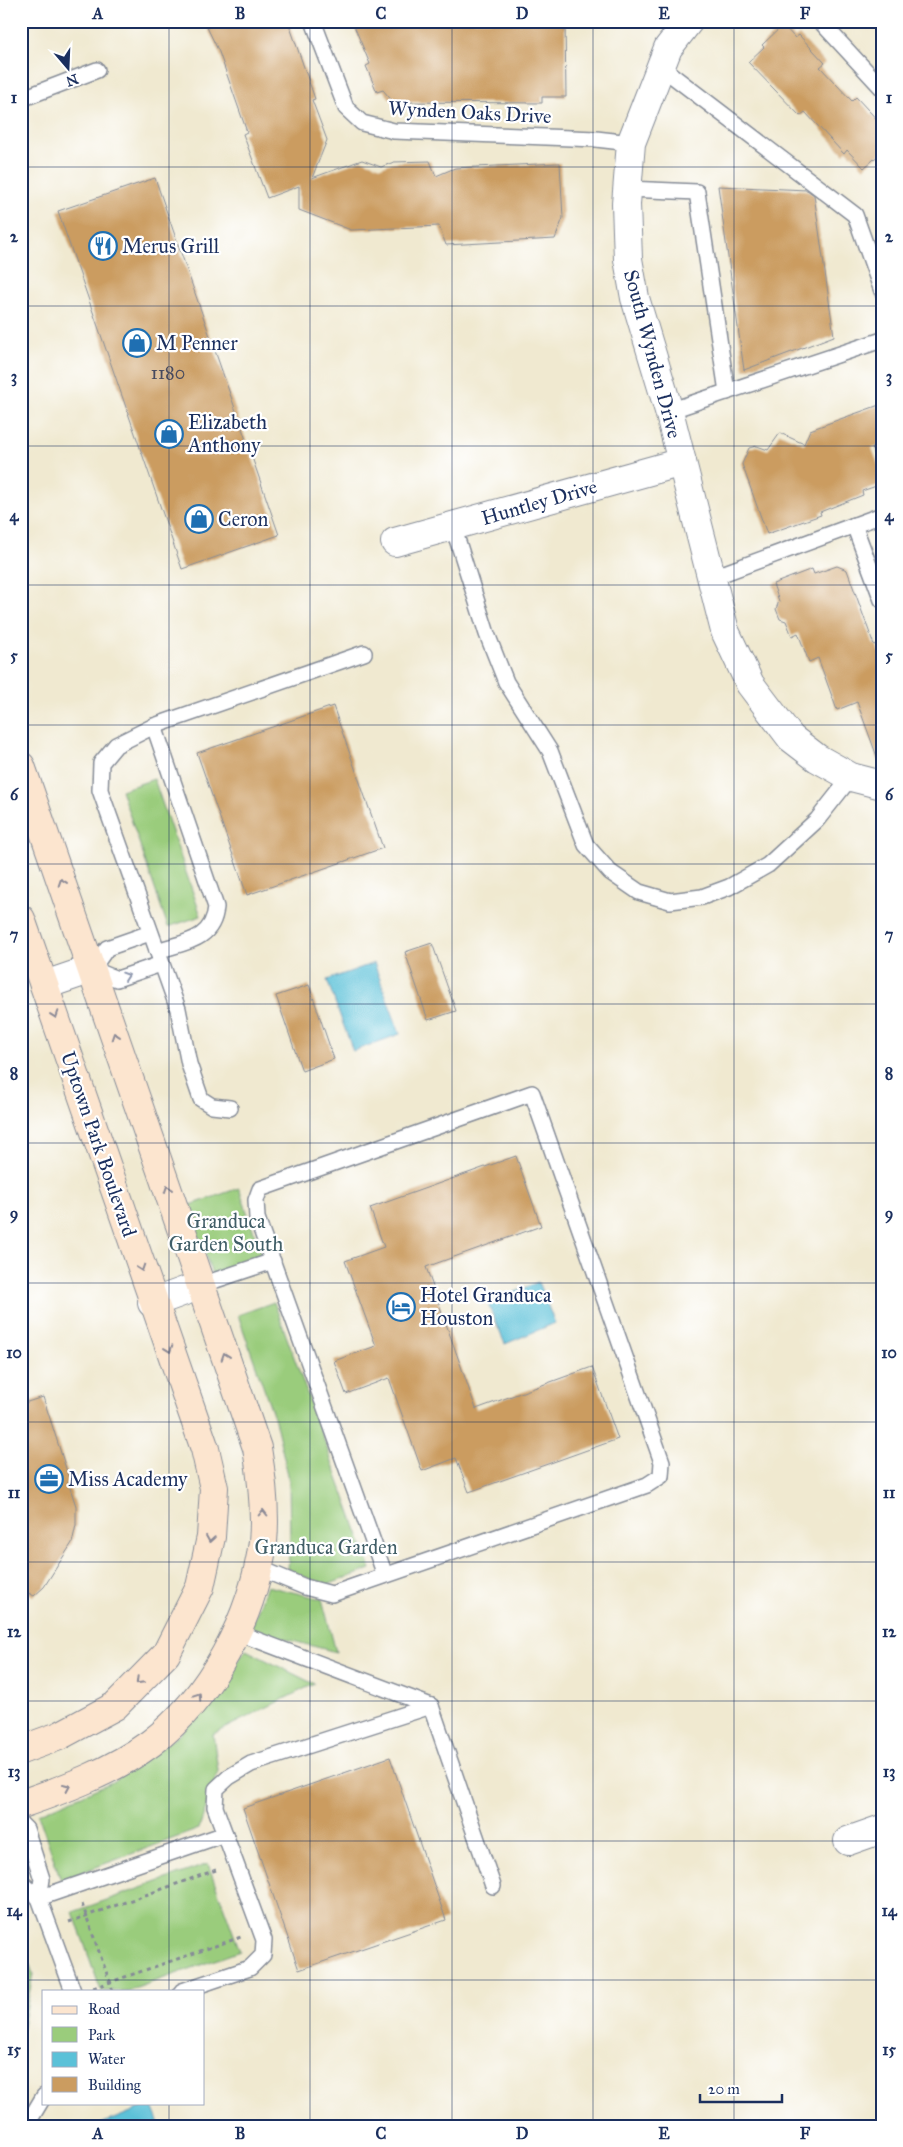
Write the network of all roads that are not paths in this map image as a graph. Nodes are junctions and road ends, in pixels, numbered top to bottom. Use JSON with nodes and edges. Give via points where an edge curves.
{"nodes":[{"id":1,"x":313,"y":21,"type":"edge"},
{"id":2,"x":820,"y":21,"type":"edge"},
{"id":3,"x":679,"y":26,"type":"edge"},
{"id":4,"x":661,"y":67,"type":"junction"},
{"id":5,"x":96,"y":70,"type":"dead end"},
{"id":6,"x":882,"y":88,"type":"edge"},
{"id":7,"x":21,"y":99,"type":"edge"},
{"id":8,"x":631,"y":143,"type":"junction"},
{"id":9,"x":627,"y":189,"type":"junction"},
{"id":10,"x":882,"y":291,"type":"edge"},
{"id":11,"x":882,"y":340,"type":"edge"},
{"id":12,"x":727,"y":392,"type":"junction"},
{"id":13,"x":669,"y":411,"type":"junction"},
{"id":14,"x":682,"y":462,"type":"junction"},
{"id":15,"x":882,"y":514,"type":"edge"},
{"id":16,"x":854,"y":525,"type":"junction"},
{"id":17,"x":454,"y":526,"type":"junction"},
{"id":18,"x":395,"y":542,"type":"dead end"},
{"id":19,"x":711,"y":578,"type":"junction"},
{"id":20,"x":882,"y":600,"type":"edge"},
{"id":21,"x":364,"y":653,"type":"dead end"},
{"id":22,"x":154,"y":726,"type":"junction"},
{"id":23,"x":21,"y":766,"type":"edge"},
{"id":24,"x":851,"y":776,"type":"junction"},
{"id":25,"x":882,"y":785,"type":"edge"},
{"id":26,"x":21,"y":919,"type":"edge"},
{"id":27,"x":150,"y":932,"type":"junction"},
{"id":28,"x":159,"y":958,"type":"junction"},
{"id":29,"x":92,"y":969,"type":"junction"},
{"id":30,"x":45,"y":985,"type":"junction"},
{"id":31,"x":230,"y":1108,"type":"dead end"},
{"id":32,"x":272,"y":1261,"type":"junction"},
{"id":33,"x":201,"y":1285,"type":"junction"},
{"id":34,"x":152,"y":1303,"type":"junction"},
{"id":35,"x":258,"y":1568,"type":"junction"},
{"id":36,"x":385,"y":1576,"type":"junction"},
{"id":37,"x":236,"y":1632,"type":"junction"},
{"id":38,"x":431,"y":1706,"type":"junction"},
{"id":39,"x":21,"y":1750,"type":"edge"},
{"id":40,"x":21,"y":1804,"type":"edge"},
{"id":41,"x":21,"y":1824,"type":"edge"},
{"id":42,"x":882,"y":1829,"type":"edge"},
{"id":43,"x":225,"y":1834,"type":"junction"},
{"id":44,"x":848,"y":1841,"type":"dead end"},
{"id":45,"x":21,"y":1882,"type":"edge"},
{"id":46,"x":493,"y":1886,"type":"dead end"},
{"id":47,"x":39,"y":1898,"type":"junction"},
{"id":48,"x":73,"y":1990,"type":"edge"},
{"id":49,"x":185,"y":1990,"type":"edge"},
{"id":50,"x":42,"y":2099,"type":"edge"},
{"id":51,"x":26,"y":2126,"type":"edge"}],
"edges":[{"from":1,"to":8,"type":"lane","name":"Wynden Oaks Drive","via":[[346,108],[362,123],[394,131]]},
{"from":2,"to":6,"type":"lane"},
{"from":3,"to":4,"type":"street","name":"South Wynden Drive"},
{"from":4,"to":8,"type":"street","name":"South Wynden Drive"},
{"from":4,"to":10,"type":"lane","via":[[855,215]]},
{"from":5,"to":7,"type":"lane"},
{"from":8,"to":9,"type":"street","name":"South Wynden Drive"},
{"from":9,"to":12,"type":"lane","via":[[696,192]]},
{"from":9,"to":13,"type":"street","name":"South Wynden Drive","via":[[630,269],[635,298]]},
{"from":11,"to":12,"type":"lane"},
{"from":12,"to":13,"type":"lane"},
{"from":13,"to":14,"type":"street","name":"South Wynden Drive"},
{"from":14,"to":17,"type":"street","name":"Huntley Drive"},
{"from":14,"to":19,"type":"street","name":"South Wynden Drive"},
{"from":15,"to":16,"type":"lane"},
{"from":16,"to":19,"type":"lane"},
{"from":16,"to":20,"type":"lane"},
{"from":17,"to":18,"type":"street","name":"Huntley Drive"},
{"from":17,"to":24,"type":"lane","via":[[506,682],[550,751],[586,845],[610,872],[638,892],[670,901],[702,897],[729,887],[768,865],[817,820]]},
{"from":19,"to":24,"type":"street","name":"South Wynden Drive","via":[[725,631],[750,684],[791,738],[817,758]]},
{"from":21,"to":22,"type":"lane"},
{"from":22,"to":27,"type":"lane","via":[[116,745],[101,764],[100,790]]},
{"from":22,"to":28,"type":"lane","via":[[216,907],[215,921],[205,934]]},
{"from":29,"to":23,"type":"street","one_way":true},
{"from":24,"to":25,"type":"street","name":"South Wynden Drive"},
{"from":26,"to":30,"type":"street","name":"Uptown Park Boulevard"},
{"from":27,"to":28,"type":"lane"},
{"from":27,"to":29,"type":"lane","via":[[106,948]]},
{"from":29,"to":28,"type":"lane","one_way":true,"via":[[117,979]]},
{"from":28,"to":31,"type":"lane","via":[[178,1009],[189,1064],[201,1099],[212,1106]]},
{"from":29,"to":30,"type":"street"},
{"from":33,"to":29,"type":"street","one_way":true},
{"from":30,"to":34,"type":"street","name":"Uptown Park Boulevard","one_way":true},
{"from":32,"to":33,"type":"lane"},
{"from":32,"to":36,"type":"lane"},
{"from":32,"to":36,"type":"lane","via":[[257,1218],[256,1200],[260,1189],[532,1093],[662,1462],[660,1476],[647,1485]]},
{"from":33,"to":34,"type":"street"},
{"from":35,"to":33,"type":"street","one_way":true,"via":[[263,1540],[263,1495],[257,1448]]},
{"from":34,"to":39,"type":"street","name":"Uptown Park Boulevard","one_way":true,"via":[[205,1449],[214,1488],[211,1537],[200,1587],[166,1654],[114,1706],[59,1736]]},
{"from":35,"to":36,"type":"lane","via":[[328,1594]]},
{"from":35,"to":37,"type":"street"},
{"from":37,"to":38,"type":"lane"},
{"from":40,"to":37,"type":"street","one_way":true,"via":[[102,1772],[150,1743],[189,1709]]},
{"from":38,"to":43,"type":"lane","via":[[251,1764],[228,1777],[216,1789],[215,1807]]},
{"from":38,"to":46,"type":"lane"},
{"from":41,"to":47,"type":"lane","via":[[26,1829],[42,1880]]},
{"from":42,"to":44,"type":"street"},
{"from":43,"to":47,"type":"lane"},
{"from":43,"to":49,"type":"lane","via":[[264,1940],[263,1955],[250,1968]]},
{"from":45,"to":47,"type":"lane"},
{"from":47,"to":48,"type":"lane"},
{"from":50,"to":51,"type":"lane"}]}
